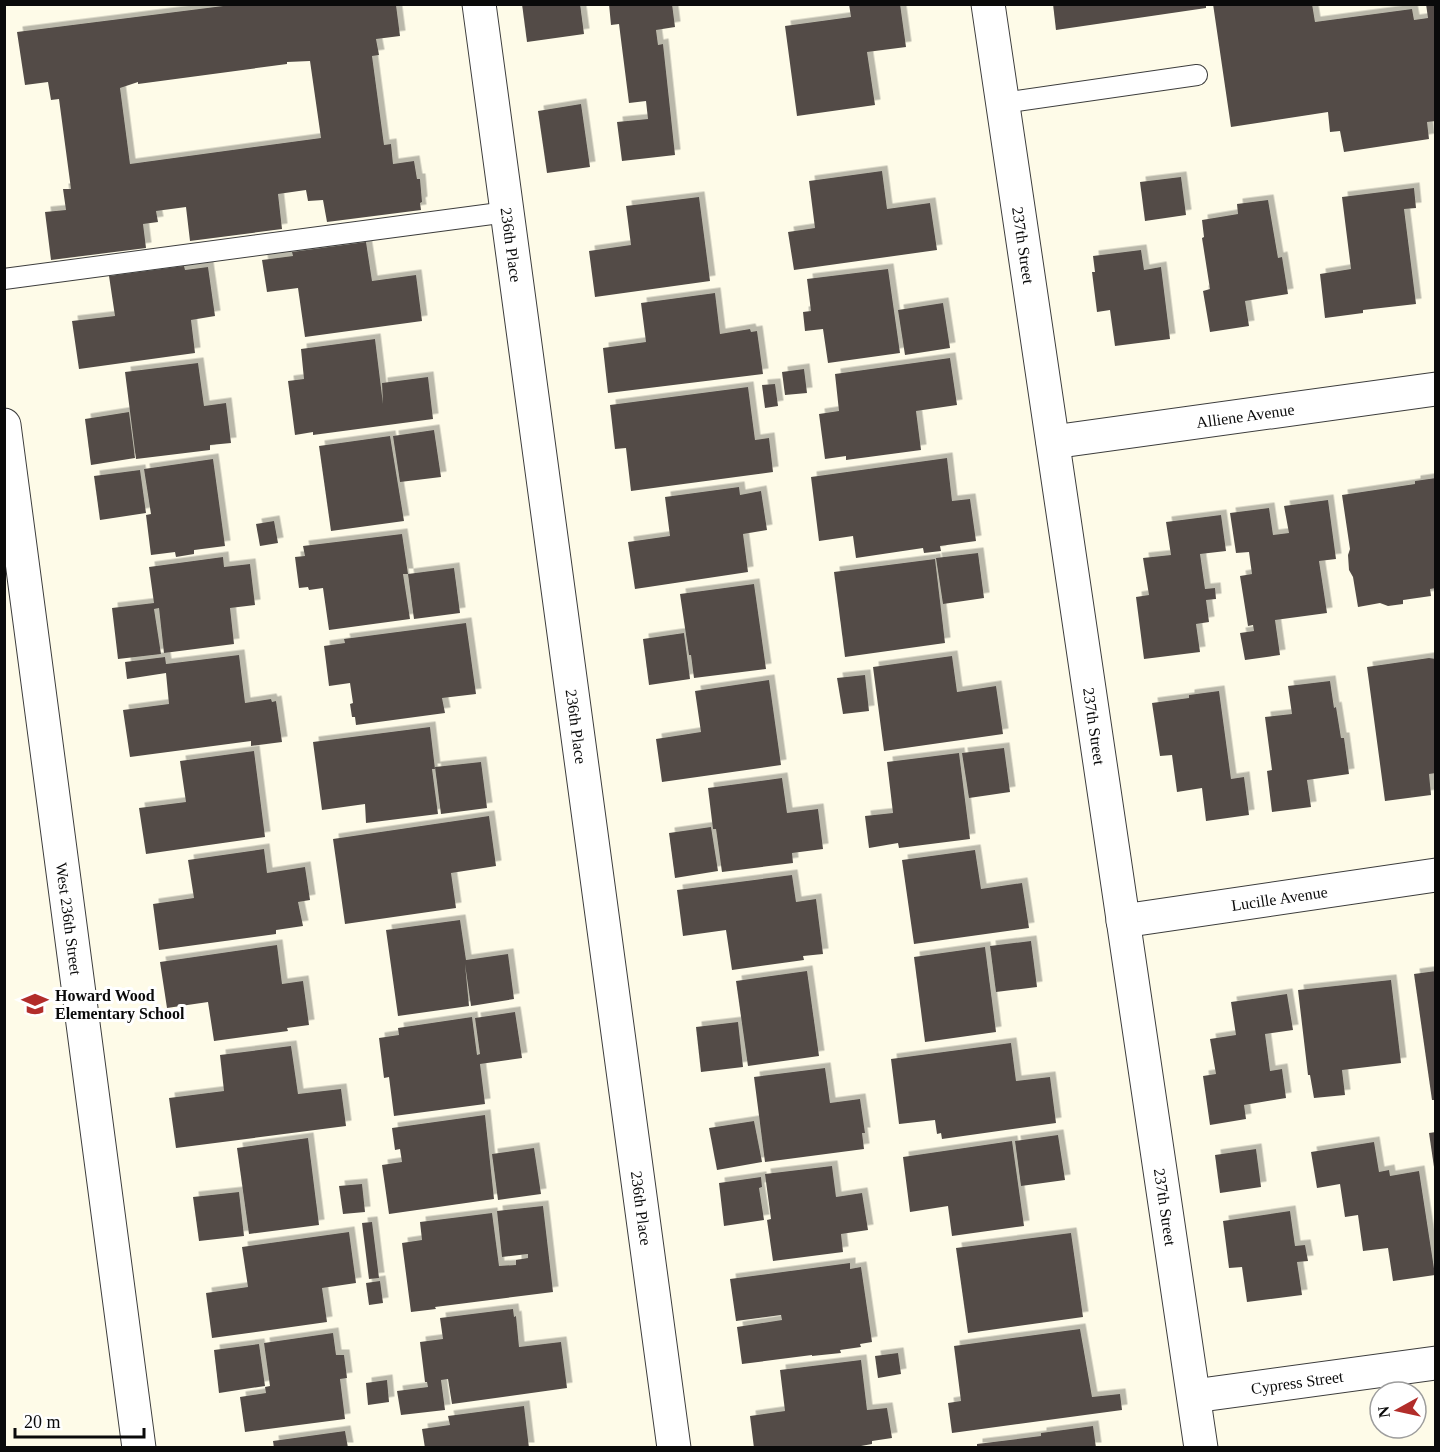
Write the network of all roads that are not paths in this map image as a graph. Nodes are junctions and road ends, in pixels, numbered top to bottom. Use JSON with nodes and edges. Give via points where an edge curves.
{"nodes":[{"id":1,"x":479,"y":4,"type":"edge"},
{"id":2,"x":988,"y":4,"type":"edge"},
{"id":3,"x":1197,"y":75,"type":"dead end"},
{"id":4,"x":1003,"y":103,"type":"junction"},
{"id":5,"x":507,"y":212,"type":"junction"},
{"id":6,"x":4,"y":279,"type":"edge"},
{"id":7,"x":1436,"y":389,"type":"edge"},
{"id":8,"x":4,"y":425,"type":"edge"},
{"id":9,"x":1053,"y":442,"type":"junction"},
{"id":10,"x":1436,"y":875,"type":"edge"},
{"id":11,"x":1123,"y":921,"type":"junction"},
{"id":12,"x":1436,"y":1363,"type":"edge"},
{"id":13,"x":1194,"y":1396,"type":"junction"},
{"id":14,"x":139,"y":1448,"type":"edge"},
{"id":15,"x":674,"y":1448,"type":"edge"},
{"id":16,"x":1201,"y":1448,"type":"edge"}],
"edges":[{"from":1,"to":5,"type":"street","name":"236th Place"},
{"from":2,"to":4,"type":"street","name":"237th Street"},
{"from":3,"to":4,"type":"lane"},
{"from":4,"to":9,"type":"street","name":"237th Street"},
{"from":5,"to":6,"type":"lane"},
{"from":5,"to":15,"type":"street","name":"236th Place"},
{"from":7,"to":9,"type":"street","name":"Alliene Avenue"},
{"from":8,"to":14,"type":"street","name":"West 236th Street"},
{"from":9,"to":11,"type":"street","name":"237th Street"},
{"from":10,"to":11,"type":"street","name":"Lucille Avenue"},
{"from":11,"to":13,"type":"street","name":"237th Street"},
{"from":12,"to":13,"type":"street","name":"Cypress Street"},
{"from":13,"to":16,"type":"street","name":"237th Street"}]}
